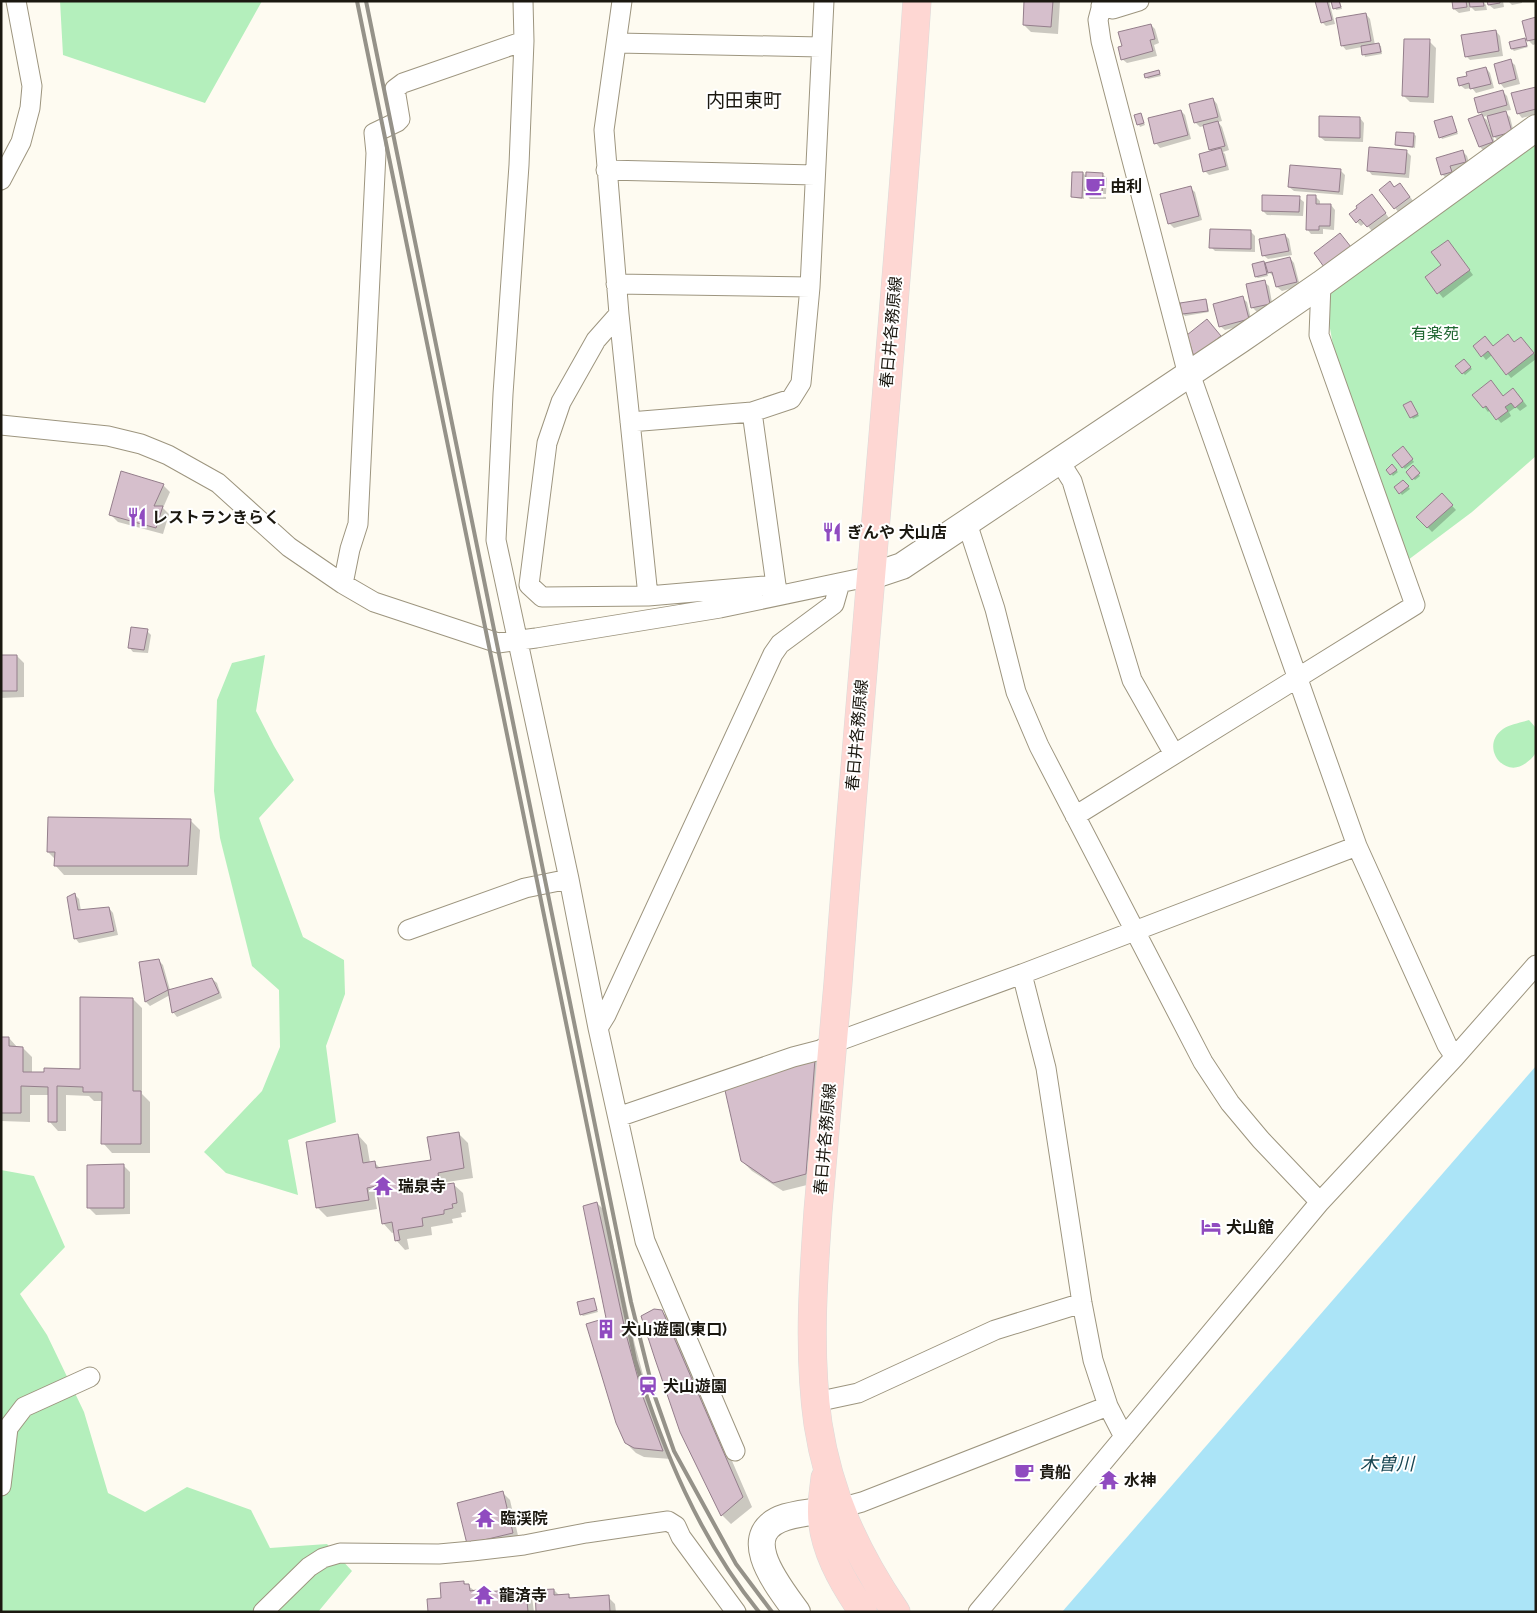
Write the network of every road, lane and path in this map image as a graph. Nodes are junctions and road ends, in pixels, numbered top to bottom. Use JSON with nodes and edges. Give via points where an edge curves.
{"nodes":[{"id":1,"x":16,"y":1,"type":"edge"},
{"id":2,"x":524,"y":1,"type":"edge"},
{"id":3,"x":622,"y":1,"type":"edge"},
{"id":4,"x":824,"y":1,"type":"edge"},
{"id":5,"x":917,"y":1,"type":"edge"},
{"id":6,"x":1139,"y":1,"type":"edge"},
{"id":7,"x":1102,"y":4,"type":"edge"},
{"id":8,"x":524,"y":41,"type":"junction"},
{"id":9,"x":617,"y":43,"type":"junction"},
{"id":10,"x":821,"y":48,"type":"junction"},
{"id":11,"x":1536,"y":128,"type":"edge"},
{"id":12,"x":606,"y":170,"type":"junction"},
{"id":13,"x":815,"y":175,"type":"junction"},
{"id":14,"x":1,"y":180,"type":"edge"},
{"id":15,"x":616,"y":284,"type":"junction"},
{"id":16,"x":1321,"y":284,"type":"junction"},
{"id":17,"x":810,"y":287,"type":"junction"},
{"id":18,"x":619,"y":314,"type":"junction"},
{"id":19,"x":1188,"y":375,"type":"junction"},
{"id":20,"x":752,"y":412,"type":"junction"},
{"id":21,"x":630,"y":422,"type":"junction"},
{"id":22,"x":1,"y":425,"type":"edge"},
{"id":23,"x":1060,"y":462,"type":"junction"},
{"id":24,"x":967,"y":524,"type":"junction"},
{"id":25,"x":872,"y":576,"type":"junction"},
{"id":26,"x":840,"y":583,"type":"junction"},
{"id":27,"x":343,"y":584,"type":"junction"},
{"id":28,"x":777,"y":591,"type":"junction"},
{"id":29,"x":648,"y":596,"type":"junction"},
{"id":30,"x":516,"y":640,"type":"junction"},
{"id":31,"x":1296,"y":679,"type":"junction"},
{"id":32,"x":1174,"y":754,"type":"junction"},
{"id":33,"x":1075,"y":816,"type":"junction"},
{"id":34,"x":1357,"y":846,"type":"junction"},
{"id":35,"x":569,"y":879,"type":"junction"},
{"id":36,"x":408,"y":930,"type":"dead end"},
{"id":37,"x":1135,"y":931,"type":"junction"},
{"id":38,"x":1536,"y":965,"type":"edge"},
{"id":39,"x":1022,"y":974,"type":"junction"},
{"id":40,"x":598,"y":1028,"type":"junction"},
{"id":41,"x":833,"y":1043,"type":"junction"},
{"id":42,"x":1455,"y":1056,"type":"junction"},
{"id":43,"x":618,"y":1117,"type":"junction"},
{"id":44,"x":1320,"y":1202,"type":"junction"},
{"id":45,"x":1082,"y":1303,"type":"junction"},
{"id":46,"x":90,"y":1377,"type":"dead end"},
{"id":47,"x":816,"y":1402,"type":"junction"},
{"id":48,"x":1108,"y":1406,"type":"junction"},
{"id":49,"x":1124,"y":1437,"type":"junction"},
{"id":50,"x":736,"y":1451,"type":"dead end"},
{"id":51,"x":1,"y":1486,"type":"edge"},
{"id":52,"x":831,"y":1509,"type":"junction"},
{"id":53,"x":263,"y":1612,"type":"edge"},
{"id":54,"x":736,"y":1612,"type":"edge"},
{"id":55,"x":797,"y":1612,"type":"edge"},
{"id":56,"x":863,"y":1612,"type":"edge"},
{"id":57,"x":896,"y":1612,"type":"edge"},
{"id":58,"x":978,"y":1612,"type":"edge"}],
"edges":[{"from":1,"to":14,"type":"street","via":[[32,86],[21,142]]},
{"from":2,"to":8,"type":"street"},
{"from":3,"to":9,"type":"street"},
{"from":4,"to":10,"type":"street"},
{"from":5,"to":25,"type":"main road","name":"春日井各務原線"},
{"from":6,"to":7,"type":"street","via":[[1113,9]]},
{"from":7,"to":19,"type":"street","via":[[1098,20],[1101,41]]},
{"from":8,"to":27,"type":"street","via":[[403,82],[395,89],[400,119],[374,133],[358,524]]},
{"from":8,"to":30,"type":"street","via":[[496,540]]},
{"from":9,"to":10,"type":"street"},
{"from":9,"to":12,"type":"street","via":[[604,130]]},
{"from":10,"to":13,"type":"street"},
{"from":11,"to":16,"type":"street"},
{"from":12,"to":13,"type":"street"},
{"from":12,"to":15,"type":"street"},
{"from":13,"to":17,"type":"street"},
{"from":15,"to":17,"type":"street"},
{"from":15,"to":18,"type":"street"},
{"from":16,"to":19,"type":"street"},
{"from":16,"to":31,"type":"street","via":[[1319,335],[1415,604]]},
{"from":17,"to":20,"type":"street","via":[[801,383],[791,398]]},
{"from":18,"to":21,"type":"street"},
{"from":18,"to":29,"type":"street","via":[[596,340],[561,402],[547,443],[529,585],[542,597]]},
{"from":19,"to":23,"type":"street"},
{"from":19,"to":31,"type":"street"},
{"from":20,"to":21,"type":"street"},
{"from":20,"to":28,"type":"street"},
{"from":21,"to":29,"type":"street"},
{"from":22,"to":27,"type":"street","via":[[108,436],[141,444],[168,456],[218,483],[289,546]]},
{"from":23,"to":24,"type":"street"},
{"from":23,"to":32,"type":"street","via":[[1072,481],[1132,680]]},
{"from":24,"to":25,"type":"street","via":[[902,566]]},
{"from":24,"to":33,"type":"street","via":[[995,609],[1016,692]]},
{"from":25,"to":26,"type":"street"},
{"from":25,"to":41,"type":"main road","name":"春日井各務原線"},
{"from":26,"to":28,"type":"street"},
{"from":26,"to":40,"type":"street","via":[[834,604],[780,644],[773,654]]},
{"from":27,"to":30,"type":"street","via":[[374,602],[488,640],[498,643]]},
{"from":28,"to":29,"type":"street"},
{"from":28,"to":30,"type":"street","via":[[720,608]]},
{"from":30,"to":35,"type":"street"},
{"from":31,"to":32,"type":"street"},
{"from":31,"to":34,"type":"street"},
{"from":32,"to":33,"type":"street"},
{"from":33,"to":37,"type":"street"},
{"from":34,"to":37,"type":"street"},
{"from":34,"to":42,"type":"street","via":[[1447,1046]]},
{"from":35,"to":36,"type":"street","via":[[525,888]]},
{"from":35,"to":40,"type":"street"},
{"from":37,"to":39,"type":"street"},
{"from":37,"to":44,"type":"street","via":[[1203,1062],[1230,1103]]},
{"from":38,"to":42,"type":"street"},
{"from":39,"to":41,"type":"street"},
{"from":39,"to":45,"type":"street","via":[[1046,1068]]},
{"from":40,"to":43,"type":"street"},
{"from":41,"to":43,"type":"street"},
{"from":41,"to":47,"type":"main road","name":"春日井各務原線","via":[[814,1269]]},
{"from":42,"to":44,"type":"street"},
{"from":43,"to":50,"type":"street","via":[[645,1241]]},
{"from":44,"to":49,"type":"street"},
{"from":45,"to":47,"type":"street","via":[[995,1330],[858,1393]]},
{"from":45,"to":48,"type":"street","via":[[1093,1360]]},
{"from":46,"to":51,"type":"street","via":[[24,1407],[8,1428]]},
{"from":47,"to":52,"type":"main road","name":"春日井各務原線"},
{"from":48,"to":49,"type":"street"},
{"from":48,"to":52,"type":"street","via":[[862,1502]]},
{"from":49,"to":58,"type":"street"},
{"from":52,"to":55,"type":"street","via":[[780,1519],[768,1527],[760,1546],[778,1585]]},
{"from":52,"to":56,"type":"main road","name":"春日井各務原線","via":[[828,1547]]},
{"from":52,"to":57,"type":"main road","name":"春日井各務原線","via":[[853,1539]]},
{"from":53,"to":54,"type":"street","via":[[309,1567],[340,1552],[438,1554],[472,1551],[668,1521],[676,1526]]}]}
